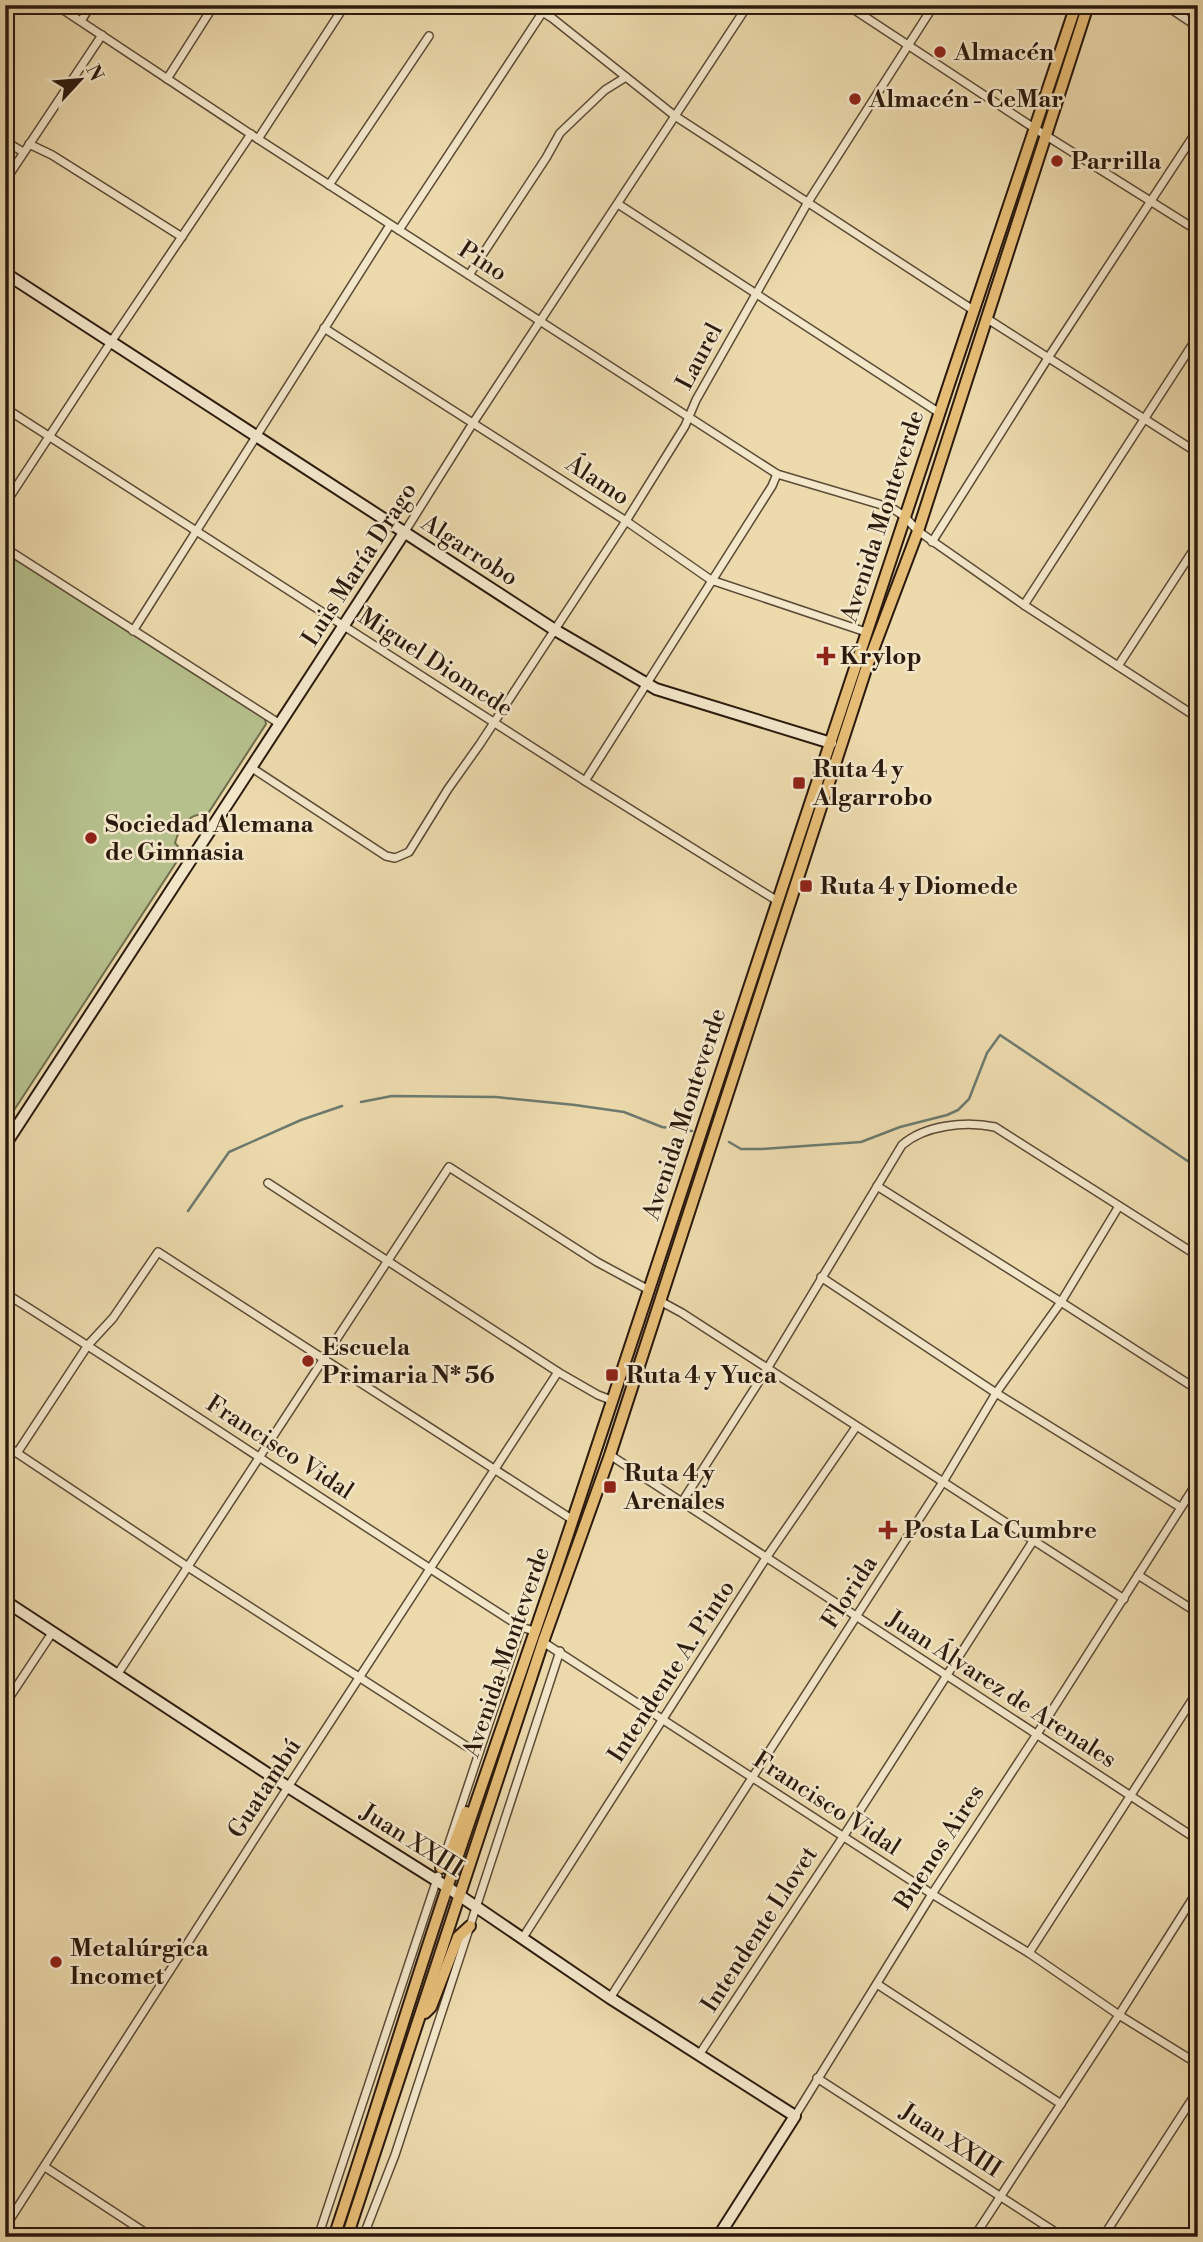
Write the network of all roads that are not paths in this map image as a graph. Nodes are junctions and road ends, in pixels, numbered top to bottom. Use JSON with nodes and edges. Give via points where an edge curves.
{"nodes":[{"id":1,"x":56,"y":5,"type":"edge"},
{"id":2,"x":91,"y":5,"type":"edge"},
{"id":3,"x":214,"y":5,"type":"edge"},
{"id":4,"x":345,"y":5,"type":"edge"},
{"id":5,"x":531,"y":5,"type":"edge"},
{"id":6,"x":748,"y":5,"type":"edge"},
{"id":7,"x":847,"y":5,"type":"edge"},
{"id":8,"x":934,"y":5,"type":"edge"},
{"id":9,"x":1076,"y":5,"type":"edge"},
{"id":10,"x":1088,"y":5,"type":"edge"},
{"id":11,"x":1165,"y":5,"type":"edge"},
{"id":12,"x":542,"y":13,"type":"junction"},
{"id":13,"x":81,"y":21,"type":"junction"},
{"id":14,"x":1198,"y":27,"type":"edge"},
{"id":15,"x":102,"y":35,"type":"junction"},
{"id":16,"x":429,"y":36,"type":"dead end"},
{"id":17,"x":908,"y":46,"type":"junction"},
{"id":18,"x":626,"y":76,"type":"junction"},
{"id":19,"x":167,"y":79,"type":"junction"},
{"id":20,"x":675,"y":116,"type":"junction"},
{"id":21,"x":1034,"y":128,"type":"junction"},
{"id":22,"x":1198,"y":129,"type":"edge"},
{"id":23,"x":1046,"y":135,"type":"junction"},
{"id":24,"x":255,"y":137,"type":"junction"},
{"id":25,"x":5,"y":141,"type":"edge"},
{"id":26,"x":29,"y":144,"type":"junction"},
{"id":27,"x":23,"y":152,"type":"junction"},
{"id":28,"x":5,"y":181,"type":"edge"},
{"id":29,"x":329,"y":185,"type":"junction"},
{"id":30,"x":1151,"y":201,"type":"junction"},
{"id":31,"x":808,"y":202,"type":"junction"},
{"id":32,"x":618,"y":204,"type":"junction"},
{"id":33,"x":390,"y":225,"type":"junction"},
{"id":34,"x":400,"y":230,"type":"junction"},
{"id":35,"x":1198,"y":231,"type":"edge"},
{"id":36,"x":182,"y":237,"type":"junction"},
{"id":37,"x":5,"y":273,"type":"edge"},
{"id":38,"x":468,"y":275,"type":"junction"},
{"id":39,"x":754,"y":294,"type":"junction"},
{"id":40,"x":973,"y":310,"type":"junction"},
{"id":41,"x":986,"y":317,"type":"junction"},
{"id":42,"x":541,"y":322,"type":"junction"},
{"id":43,"x":324,"y":328,"type":"junction"},
{"id":44,"x":1198,"y":336,"type":"edge"},
{"id":45,"x":111,"y":342,"type":"junction"},
{"id":46,"x":1048,"y":358,"type":"junction"},
{"id":47,"x":5,"y":408,"type":"edge"},
{"id":48,"x":938,"y":412,"type":"junction"},
{"id":49,"x":690,"y":416,"type":"junction"},
{"id":50,"x":1145,"y":418,"type":"junction"},
{"id":51,"x":473,"y":423,"type":"junction"},
{"id":52,"x":259,"y":436,"type":"junction"},
{"id":53,"x":50,"y":437,"type":"junction"},
{"id":54,"x":1198,"y":453,"type":"edge"},
{"id":55,"x":778,"y":474,"type":"junction"},
{"id":56,"x":5,"y":504,"type":"edge"},
{"id":57,"x":904,"y":516,"type":"junction"},
{"id":58,"x":626,"y":521,"type":"junction"},
{"id":59,"x":918,"y":531,"type":"junction"},
{"id":60,"x":196,"y":533,"type":"junction"},
{"id":61,"x":404,"y":533,"type":"junction"},
{"id":62,"x":932,"y":542,"type":"junction"},
{"id":63,"x":1198,"y":543,"type":"edge"},
{"id":64,"x":5,"y":548,"type":"edge"},
{"id":65,"x":711,"y":580,"type":"junction"},
{"id":66,"x":1024,"y":605,"type":"junction"},
{"id":67,"x":345,"y":626,"type":"junction"},
{"id":68,"x":555,"y":630,"type":"junction"},
{"id":69,"x":133,"y":631,"type":"junction"},
{"id":70,"x":866,"y":632,"type":"junction"},
{"id":71,"x":1118,"y":666,"type":"junction"},
{"id":72,"x":646,"y":685,"type":"junction"},
{"id":73,"x":1198,"y":719,"type":"edge"},
{"id":74,"x":494,"y":723,"type":"junction"},
{"id":75,"x":280,"y":724,"type":"junction"},
{"id":76,"x":831,"y":743,"type":"junction"},
{"id":77,"x":252,"y":768,"type":"junction"},
{"id":78,"x":585,"y":781,"type":"junction"},
{"id":79,"x":776,"y":900,"type":"junction"},
{"id":80,"x":5,"y":1145,"type":"edge"},
{"id":81,"x":268,"y":1183,"type":"dead end"},
{"id":82,"x":877,"y":1186,"type":"junction"},
{"id":83,"x":1119,"y":1206,"type":"junction"},
{"id":84,"x":1198,"y":1256,"type":"edge"},
{"id":85,"x":388,"y":1260,"type":"junction"},
{"id":86,"x":821,"y":1277,"type":"junction"},
{"id":87,"x":649,"y":1290,"type":"junction"},
{"id":88,"x":5,"y":1293,"type":"edge"},
{"id":89,"x":660,"y":1301,"type":"junction"},
{"id":90,"x":1061,"y":1302,"type":"junction"},
{"id":91,"x":88,"y":1345,"type":"junction"},
{"id":92,"x":323,"y":1360,"type":"junction"},
{"id":93,"x":768,"y":1369,"type":"junction"},
{"id":94,"x":558,"y":1372,"type":"junction"},
{"id":95,"x":1198,"y":1390,"type":"edge"},
{"id":96,"x":996,"y":1393,"type":"junction"},
{"id":97,"x":611,"y":1400,"type":"junction"},
{"id":98,"x":856,"y":1427,"type":"junction"},
{"id":99,"x":5,"y":1445,"type":"edge"},
{"id":100,"x":17,"y":1453,"type":"junction"},
{"id":101,"x":610,"y":1455,"type":"junction"},
{"id":102,"x":260,"y":1456,"type":"junction"},
{"id":103,"x":494,"y":1469,"type":"junction"},
{"id":104,"x":1198,"y":1481,"type":"edge"},
{"id":105,"x":943,"y":1482,"type":"junction"},
{"id":106,"x":682,"y":1502,"type":"junction"},
{"id":107,"x":1180,"y":1507,"type":"junction"},
{"id":108,"x":573,"y":1520,"type":"junction"},
{"id":109,"x":1033,"y":1541,"type":"junction"},
{"id":110,"x":766,"y":1558,"type":"junction"},
{"id":111,"x":188,"y":1567,"type":"junction"},
{"id":112,"x":431,"y":1569,"type":"junction"},
{"id":113,"x":1138,"y":1575,"type":"junction"},
{"id":114,"x":1124,"y":1598,"type":"junction"},
{"id":115,"x":5,"y":1601,"type":"edge"},
{"id":116,"x":1198,"y":1613,"type":"edge"},
{"id":117,"x":856,"y":1616,"type":"junction"},
{"id":118,"x":522,"y":1627,"type":"junction"},
{"id":119,"x":534,"y":1631,"type":"junction"},
{"id":120,"x":52,"y":1633,"type":"junction"},
{"id":121,"x":543,"y":1642,"type":"junction"},
{"id":122,"x":560,"y":1651,"type":"junction"},
{"id":123,"x":117,"y":1675,"type":"junction"},
{"id":124,"x":945,"y":1675,"type":"junction"},
{"id":125,"x":360,"y":1677,"type":"junction"},
{"id":126,"x":1198,"y":1691,"type":"edge"},
{"id":127,"x":5,"y":1704,"type":"edge"},
{"id":128,"x":663,"y":1719,"type":"junction"},
{"id":129,"x":1037,"y":1734,"type":"junction"},
{"id":130,"x":479,"y":1752,"type":"junction"},
{"id":131,"x":752,"y":1777,"type":"junction"},
{"id":132,"x":485,"y":1780,"type":"junction"},
{"id":133,"x":288,"y":1787,"type":"junction"},
{"id":134,"x":1130,"y":1797,"type":"junction"},
{"id":135,"x":843,"y":1836,"type":"junction"},
{"id":136,"x":1198,"y":1840,"type":"edge"},
{"id":137,"x":441,"y":1868,"type":"junction"},
{"id":138,"x":437,"y":1880,"type":"junction"},
{"id":139,"x":447,"y":1887,"type":"junction"},
{"id":140,"x":1198,"y":1889,"type":"edge"},
{"id":141,"x":460,"y":1895,"type":"junction"},
{"id":142,"x":932,"y":1895,"type":"junction"},
{"id":143,"x":476,"y":1907,"type":"junction"},
{"id":144,"x":470,"y":1926,"type":"junction"},
{"id":145,"x":522,"y":1938,"type":"junction"},
{"id":146,"x":1029,"y":1953,"type":"junction"},
{"id":147,"x":877,"y":1984,"type":"junction"},
{"id":148,"x":610,"y":1997,"type":"junction"},
{"id":149,"x":1119,"y":2015,"type":"junction"},
{"id":150,"x":419,"y":2020,"type":"junction"},
{"id":151,"x":699,"y":2054,"type":"junction"},
{"id":152,"x":1198,"y":2064,"type":"edge"},
{"id":153,"x":817,"y":2078,"type":"junction"},
{"id":154,"x":1198,"y":2090,"type":"edge"},
{"id":155,"x":1061,"y":2104,"type":"junction"},
{"id":156,"x":795,"y":2116,"type":"junction"},
{"id":157,"x":45,"y":2167,"type":"junction"},
{"id":158,"x":1000,"y":2197,"type":"junction"},
{"id":159,"x":5,"y":2227,"type":"edge"},
{"id":160,"x":152,"y":2237,"type":"edge"},
{"id":161,"x":318,"y":2237,"type":"edge"},
{"id":162,"x":334,"y":2237,"type":"edge"},
{"id":163,"x":347,"y":2237,"type":"edge"},
{"id":164,"x":363,"y":2237,"type":"edge"},
{"id":165,"x":718,"y":2237,"type":"edge"},
{"id":166,"x":974,"y":2237,"type":"edge"},
{"id":167,"x":1063,"y":2237,"type":"edge"},
{"id":168,"x":1103,"y":2237,"type":"edge"}],
"edges":[{"from":1,"to":13,"type":"street","name":"Pino"},
{"from":2,"to":13,"type":"street"},
{"from":3,"to":19,"type":"street"},
{"from":4,"to":24,"type":"street"},
{"from":5,"to":12,"type":"street"},
{"from":6,"to":20,"type":"street","name":"Luis María Drago"},
{"from":7,"to":17,"type":"street"},
{"from":8,"to":17,"type":"street","name":"Laurel"},
{"from":9,"to":21,"type":"main road","name":"Avenida Monteverde"},
{"from":10,"to":23,"type":"main road","name":"Avenida Monteverde"},
{"from":11,"to":14,"type":"street"},
{"from":12,"to":18,"type":"street"},
{"from":12,"to":34,"type":"street"},
{"from":13,"to":15,"type":"street","name":"Pino"},
{"from":15,"to":19,"type":"street","name":"Pino"},
{"from":15,"to":26,"type":"street"},
{"from":16,"to":29,"type":"street"},
{"from":17,"to":21,"type":"street"},
{"from":17,"to":31,"type":"street","name":"Laurel"},
{"from":18,"to":20,"type":"street"},
{"from":18,"to":38,"type":"street","via":[[560,133]]},
{"from":19,"to":24,"type":"street","name":"Pino"},
{"from":20,"to":31,"type":"street"},
{"from":20,"to":32,"type":"street","name":"Luis María Drago"},
{"from":21,"to":23,"type":"street"},
{"from":21,"to":40,"type":"main road","name":"Avenida Monteverde"},
{"from":22,"to":30,"type":"street"},
{"from":23,"to":30,"type":"street"},
{"from":23,"to":41,"type":"main road","name":"Avenida Monteverde"},
{"from":24,"to":29,"type":"street","name":"Pino"},
{"from":24,"to":36,"type":"street"},
{"from":25,"to":27,"type":"street"},
{"from":26,"to":27,"type":"street"},
{"from":26,"to":36,"type":"street"},
{"from":27,"to":28,"type":"street"},
{"from":29,"to":33,"type":"street","name":"Pino"},
{"from":30,"to":35,"type":"street"},
{"from":30,"to":46,"type":"street"},
{"from":31,"to":39,"type":"street","name":"Laurel"},
{"from":31,"to":40,"type":"street"},
{"from":32,"to":39,"type":"street"},
{"from":32,"to":42,"type":"street","name":"Luis María Drago"},
{"from":33,"to":34,"type":"street","name":"Pino"},
{"from":33,"to":43,"type":"street"},
{"from":34,"to":38,"type":"street","name":"Pino"},
{"from":36,"to":45,"type":"street"},
{"from":37,"to":45,"type":"street","name":"Algarrobo"},
{"from":38,"to":42,"type":"street","name":"Pino"},
{"from":39,"to":48,"type":"street"},
{"from":39,"to":49,"type":"street","name":"Laurel"},
{"from":40,"to":48,"type":"main road","name":"Avenida Monteverde"},
{"from":41,"to":46,"type":"street"},
{"from":41,"to":59,"type":"main road","name":"Avenida Monteverde"},
{"from":42,"to":49,"type":"street","name":"Pino"},
{"from":42,"to":51,"type":"street","name":"Luis María Drago"},
{"from":43,"to":51,"type":"street","name":"Álamo"},
{"from":43,"to":52,"type":"street"},
{"from":44,"to":50,"type":"street"},
{"from":45,"to":52,"type":"street","name":"Algarrobo"},
{"from":45,"to":53,"type":"street"},
{"from":46,"to":50,"type":"street"},
{"from":46,"to":62,"type":"street"},
{"from":47,"to":53,"type":"street","name":"Miguel Diomede"},
{"from":48,"to":57,"type":"main road","name":"Avenida Monteverde"},
{"from":49,"to":55,"type":"street","name":"Pino"},
{"from":49,"to":58,"type":"street","name":"Laurel"},
{"from":50,"to":54,"type":"street"},
{"from":50,"to":66,"type":"street"},
{"from":51,"to":58,"type":"street","name":"Álamo"},
{"from":51,"to":61,"type":"street","name":"Luis María Drago"},
{"from":52,"to":60,"type":"street"},
{"from":52,"to":61,"type":"street","name":"Algarrobo"},
{"from":53,"to":56,"type":"street"},
{"from":53,"to":60,"type":"street","name":"Miguel Diomede"},
{"from":55,"to":57,"type":"street","name":"Pino","via":[[892,508]]},
{"from":55,"to":65,"type":"street"},
{"from":57,"to":59,"type":"street"},
{"from":57,"to":70,"type":"main road","name":"Avenida Monteverde"},
{"from":58,"to":65,"type":"street","name":"Álamo"},
{"from":58,"to":68,"type":"street","name":"Laurel"},
{"from":59,"to":62,"type":"street"},
{"from":59,"to":89,"type":"main road","name":"Avenida Monteverde","via":[[867,666]]},
{"from":60,"to":67,"type":"street","name":"Miguel Diomede"},
{"from":60,"to":69,"type":"street"},
{"from":61,"to":67,"type":"street","name":"Luis María Drago"},
{"from":61,"to":68,"type":"street","name":"Algarrobo"},
{"from":62,"to":66,"type":"street"},
{"from":63,"to":71,"type":"street"},
{"from":64,"to":69,"type":"street"},
{"from":65,"to":70,"type":"street","name":"Álamo"},
{"from":65,"to":72,"type":"street"},
{"from":66,"to":71,"type":"street"},
{"from":67,"to":74,"type":"street","name":"Miguel Diomede"},
{"from":67,"to":75,"type":"street","name":"Luis María Drago"},
{"from":68,"to":72,"type":"street","name":"Algarrobo"},
{"from":68,"to":74,"type":"street","name":"Laurel"},
{"from":69,"to":75,"type":"street"},
{"from":70,"to":76,"type":"main road","name":"Avenida Monteverde"},
{"from":71,"to":73,"type":"street"},
{"from":72,"to":76,"type":"street","name":"Algarrobo"},
{"from":72,"to":78,"type":"street"},
{"from":74,"to":77,"type":"street","name":"Laurel","via":[[409,852],[395,858]]},
{"from":74,"to":78,"type":"street","name":"Miguel Diomede"},
{"from":75,"to":77,"type":"street","name":"Luis María Drago"},
{"from":76,"to":79,"type":"main road","name":"Avenida Monteverde"},
{"from":77,"to":80,"type":"street","name":"Luis María Drago"},
{"from":78,"to":79,"type":"street","name":"Miguel Diomede"},
{"from":79,"to":87,"type":"main road","name":"Avenida Monteverde"},
{"from":81,"to":85,"type":"street"},
{"from":82,"to":83,"type":"street","via":[[913,1135],[978,1124],[995,1127]]},
{"from":82,"to":86,"type":"street"},
{"from":82,"to":90,"type":"street"},
{"from":83,"to":84,"type":"street"},
{"from":83,"to":90,"type":"street","name":"Florida"},
{"from":85,"to":87,"type":"street","via":[[449,1167]]},
{"from":85,"to":92,"type":"street"},
{"from":85,"to":94,"type":"street"},
{"from":86,"to":93,"type":"street"},
{"from":86,"to":96,"type":"street"},
{"from":87,"to":97,"type":"main road","name":"Avenida Monteverde"},
{"from":88,"to":91,"type":"street","name":"Francisco Vidal"},
{"from":89,"to":93,"type":"street"},
{"from":89,"to":101,"type":"main road","name":"Avenida Monteverde"},
{"from":90,"to":95,"type":"street"},
{"from":90,"to":96,"type":"street","name":"Florida"},
{"from":91,"to":92,"type":"street","via":[[113,1318],[158,1252]]},
{"from":91,"to":100,"type":"street"},
{"from":91,"to":102,"type":"street","name":"Francisco Vidal"},
{"from":92,"to":102,"type":"street"},
{"from":92,"to":103,"type":"street"},
{"from":93,"to":98,"type":"street"},
{"from":93,"to":106,"type":"street"},
{"from":94,"to":97,"type":"street"},
{"from":94,"to":103,"type":"street","name":"Guatambú"},
{"from":96,"to":105,"type":"street","name":"Florida"},
{"from":96,"to":107,"type":"street"},
{"from":97,"to":108,"type":"main road","name":"Avenida Monteverde"},
{"from":98,"to":105,"type":"street"},
{"from":98,"to":110,"type":"street","name":"Intendente A. Pinto"},
{"from":99,"to":100,"type":"street"},
{"from":100,"to":111,"type":"street"},
{"from":101,"to":106,"type":"street","name":"Juan Álvarez de Arenales"},
{"from":101,"to":121,"type":"main road","name":"Avenida Monteverde"},
{"from":102,"to":111,"type":"street"},
{"from":102,"to":112,"type":"street","name":"Francisco Vidal"},
{"from":103,"to":108,"type":"street"},
{"from":103,"to":112,"type":"street","name":"Guatambú"},
{"from":104,"to":107,"type":"street","name":"Buenos Aires"},
{"from":105,"to":109,"type":"street"},
{"from":105,"to":117,"type":"street","name":"Florida"},
{"from":106,"to":110,"type":"street","name":"Juan Álvarez de Arenales"},
{"from":107,"to":113,"type":"street","name":"Buenos Aires"},
{"from":108,"to":119,"type":"main road","name":"Avenida Monteverde"},
{"from":109,"to":114,"type":"street"},
{"from":109,"to":124,"type":"street","name":"Intendente Llovet"},
{"from":110,"to":117,"type":"street","name":"Juan Álvarez de Arenales"},
{"from":110,"to":128,"type":"street","name":"Intendente A. Pinto"},
{"from":111,"to":123,"type":"street"},
{"from":111,"to":125,"type":"street"},
{"from":112,"to":118,"type":"street","name":"Francisco Vidal"},
{"from":112,"to":125,"type":"street","name":"Guatambú"},
{"from":113,"to":114,"type":"street","name":"Buenos Aires"},
{"from":113,"to":116,"type":"street"},
{"from":114,"to":129,"type":"street","name":"Buenos Aires"},
{"from":115,"to":120,"type":"street","name":"Juan XXIII"},
{"from":117,"to":124,"type":"street","name":"Juan Álvarez de Arenales"},
{"from":117,"to":131,"type":"street","name":"Florida"},
{"from":118,"to":119,"type":"street","name":"Francisco Vidal"},
{"from":118,"to":130,"type":"street"},
{"from":119,"to":132,"type":"main road","name":"Avenida Monteverde"},
{"from":120,"to":123,"type":"street","name":"Juan XXIII"},
{"from":120,"to":127,"type":"street"},
{"from":121,"to":122,"type":"street","name":"Francisco Vidal"},
{"from":121,"to":141,"type":"main road","name":"Avenida Monteverde"},
{"from":122,"to":128,"type":"street","name":"Francisco Vidal"},
{"from":122,"to":143,"type":"street","name":"Avenida Monteverde"},
{"from":123,"to":133,"type":"street","name":"Juan XXIII"},
{"from":124,"to":129,"type":"street","name":"Juan Álvarez de Arenales"},
{"from":124,"to":135,"type":"street","name":"Intendente Llovet"},
{"from":125,"to":130,"type":"street"},
{"from":125,"to":133,"type":"street","name":"Guatambú"},
{"from":126,"to":134,"type":"street"},
{"from":128,"to":131,"type":"street","name":"Francisco Vidal"},
{"from":128,"to":145,"type":"street","name":"Intendente A. Pinto"},
{"from":129,"to":134,"type":"street","name":"Juan Álvarez de Arenales"},
{"from":129,"to":142,"type":"street","name":"Buenos Aires"},
{"from":130,"to":137,"type":"street"},
{"from":131,"to":135,"type":"street","name":"Francisco Vidal"},
{"from":131,"to":148,"type":"street","name":"Florida"},
{"from":132,"to":137,"type":"main road","via":[[475,1789]]},
{"from":132,"to":139,"type":"main road","name":"Avenida Monteverde"},
{"from":133,"to":138,"type":"street","name":"Juan XXIII"},
{"from":133,"to":157,"type":"street","name":"Guatambú"},
{"from":134,"to":136,"type":"street","name":"Juan Álvarez de Arenales"},
{"from":134,"to":146,"type":"street"},
{"from":135,"to":142,"type":"street","name":"Francisco Vidal"},
{"from":135,"to":151,"type":"street","name":"Intendente Llovet"},
{"from":137,"to":138,"type":"street"},
{"from":138,"to":139,"type":"street","name":"Juan XXIII"},
{"from":138,"to":161,"type":"street"},
{"from":139,"to":141,"type":"street","name":"Juan XXIII"},
{"from":139,"to":162,"type":"main road","name":"Avenida Monteverde"},
{"from":140,"to":149,"type":"street"},
{"from":141,"to":143,"type":"street","name":"Juan XXIII"},
{"from":141,"to":150,"type":"main road","name":"Avenida Monteverde"},
{"from":142,"to":146,"type":"street","name":"Francisco Vidal"},
{"from":142,"to":147,"type":"street","name":"Buenos Aires"},
{"from":143,"to":144,"type":"street","name":"Avenida Monteverde"},
{"from":143,"to":145,"type":"street","name":"Juan XXIII"},
{"from":144,"to":150,"type":"main road","via":[[458,1937],[431,2007]]},
{"from":144,"to":164,"type":"street","name":"Avenida Monteverde","via":[[395,2155]]},
{"from":145,"to":148,"type":"street","name":"Juan XXIII"},
{"from":146,"to":149,"type":"street","name":"Francisco Vidal"},
{"from":147,"to":153,"type":"street","name":"Buenos Aires"},
{"from":147,"to":155,"type":"street"},
{"from":148,"to":151,"type":"street","name":"Juan XXIII"},
{"from":149,"to":152,"type":"street","name":"Francisco Vidal"},
{"from":149,"to":155,"type":"street"},
{"from":150,"to":163,"type":"main road","name":"Avenida Monteverde"},
{"from":151,"to":156,"type":"street","name":"Juan XXIII"},
{"from":153,"to":156,"type":"street","name":"Buenos Aires"},
{"from":153,"to":158,"type":"street","name":"Juan XXIII"},
{"from":154,"to":168,"type":"street"},
{"from":155,"to":158,"type":"street"},
{"from":156,"to":165,"type":"street","name":"Buenos Aires"},
{"from":157,"to":159,"type":"street","name":"Guatambú"},
{"from":157,"to":160,"type":"street"},
{"from":158,"to":166,"type":"street"},
{"from":158,"to":167,"type":"street","name":"Juan XXIII"}]}
